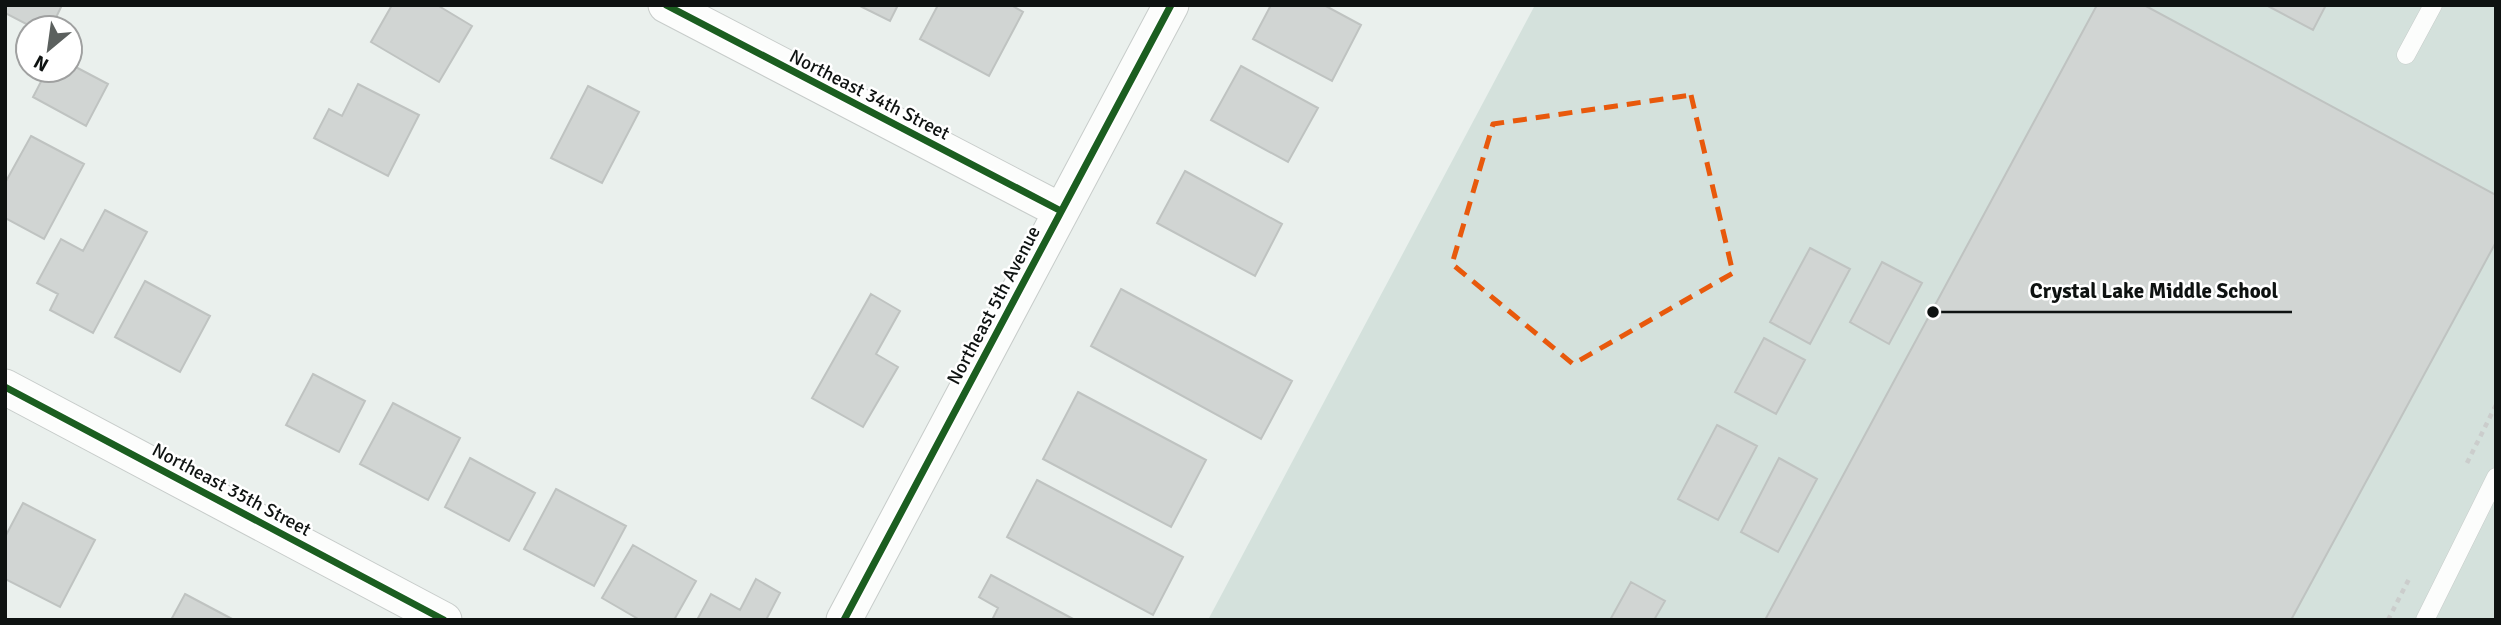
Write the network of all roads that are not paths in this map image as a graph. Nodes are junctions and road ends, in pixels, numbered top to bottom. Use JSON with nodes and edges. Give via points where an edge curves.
{"nodes":[{"id":1,"x":666,"y":5,"type":"edge"},
{"id":2,"x":1171,"y":5,"type":"edge"},
{"id":3,"x":2433,"y":5,"type":"edge"},
{"id":4,"x":2406,"y":55,"type":"dead end"},
{"id":5,"x":1061,"y":211,"type":"junction"},
{"id":6,"x":5,"y":387,"type":"edge"},
{"id":7,"x":2496,"y":477,"type":"edge"},
{"id":8,"x":444,"y":620,"type":"edge"},
{"id":9,"x":844,"y":620,"type":"edge"},
{"id":10,"x":2425,"y":620,"type":"edge"}],
"edges":[{"from":1,"to":5,"type":"street","name":"Northeast 34th Street"},
{"from":2,"to":5,"type":"street","name":"Northeast 5th Avenue"},
{"from":3,"to":4,"type":"lane"},
{"from":5,"to":9,"type":"street","name":"Northeast 5th Avenue"},
{"from":6,"to":8,"type":"street","name":"Northeast 35th Street"},
{"from":7,"to":10,"type":"lane"}]}
